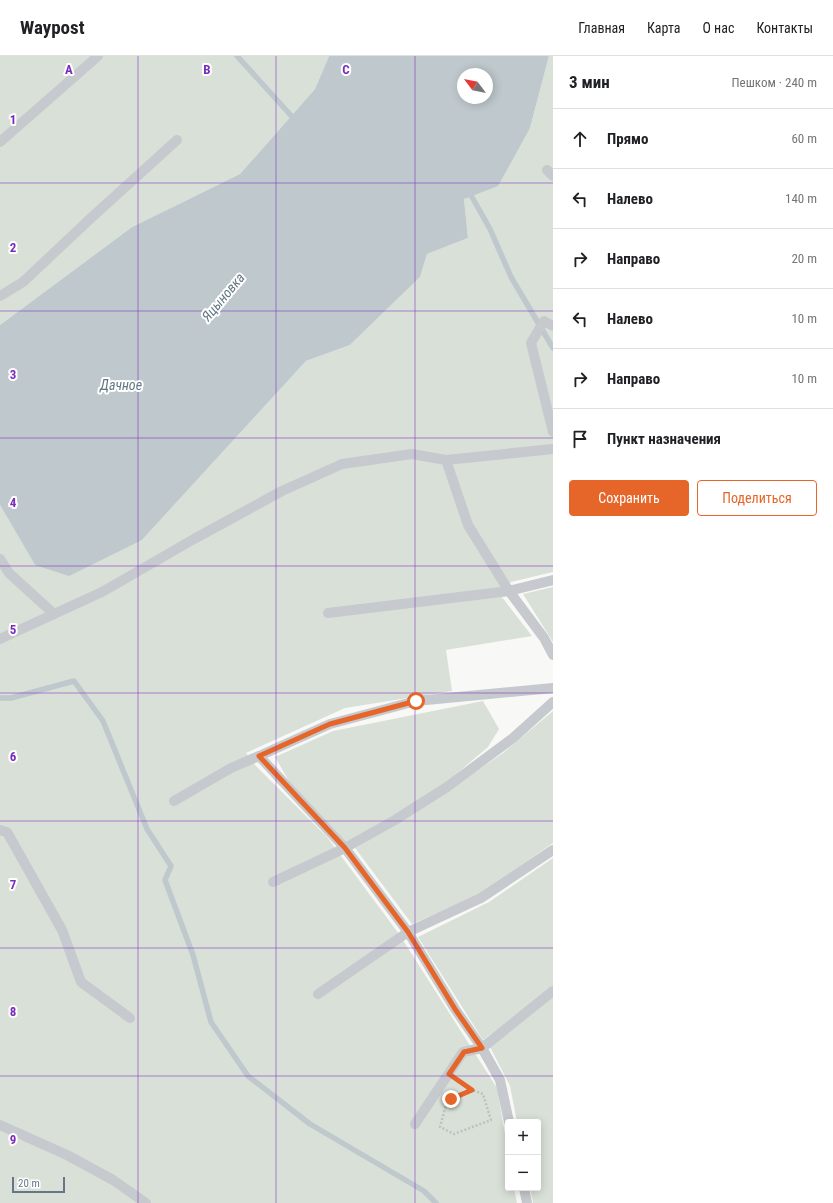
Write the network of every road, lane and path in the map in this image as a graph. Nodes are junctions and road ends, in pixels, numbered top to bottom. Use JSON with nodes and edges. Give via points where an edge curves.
{"nodes":[{"id":1,"x":98,"y":56,"type":"edge"},
{"id":2,"x":177,"y":140,"type":"dead end"},
{"id":3,"x":0,"y":142,"type":"edge"},
{"id":4,"x":0,"y":296,"type":"edge"},
{"id":5,"x":553,"y":326,"type":"edge"},
{"id":6,"x":553,"y":432,"type":"edge"},
{"id":7,"x":553,"y":449,"type":"edge"},
{"id":8,"x":446,"y":460,"type":"junction"},
{"id":9,"x":0,"y":559,"type":"edge"},
{"id":10,"x":553,"y":580,"type":"edge"},
{"id":11,"x":509,"y":591,"type":"junction"},
{"id":12,"x":328,"y":613,"type":"dead end"},
{"id":13,"x":54,"y":614,"type":"junction"},
{"id":14,"x":0,"y":639,"type":"edge"},
{"id":15,"x":553,"y":655,"type":"edge"},
{"id":16,"x":553,"y":688,"type":"edge"},
{"id":17,"x":553,"y":702,"type":"edge"},
{"id":18,"x":259,"y":756,"type":"junction"},
{"id":19,"x":174,"y":801,"type":"dead end"},
{"id":20,"x":0,"y":830,"type":"edge"},
{"id":21,"x":345,"y":848,"type":"junction"},
{"id":22,"x":553,"y":850,"type":"edge"},
{"id":23,"x":273,"y":882,"type":"dead end"},
{"id":24,"x":408,"y":932,"type":"junction"},
{"id":25,"x":553,"y":991,"type":"edge"},
{"id":26,"x":318,"y":994,"type":"dead end"},
{"id":27,"x":130,"y":1018,"type":"dead end"},
{"id":28,"x":482,"y":1048,"type":"junction"},
{"id":29,"x":449,"y":1074,"type":"junction"},
{"id":30,"x":472,"y":1090,"type":"junction"},
{"id":31,"x":508,"y":1119,"type":"edge"},
{"id":32,"x":415,"y":1124,"type":"dead end"},
{"id":33,"x":0,"y":1125,"type":"edge"},
{"id":34,"x":525,"y":1191,"type":"edge"},
{"id":35,"x":146,"y":1203,"type":"edge"},
{"id":36,"x":527,"y":1203,"type":"edge"}],
"edges":[{"from":1,"to":3,"type":"lane"},
{"from":2,"to":4,"type":"lane","via":[[24,282]]},
{"from":5,"to":6,"type":"lane","via":[[544,321],[531,343]]},
{"from":7,"to":8,"type":"lane"},
{"from":8,"to":11,"type":"lane","via":[[468,525]]},
{"from":8,"to":13,"type":"lane","via":[[412,454],[342,464],[282,491],[102,592]]},
{"from":9,"to":13,"type":"lane","via":[[9,573]]},
{"from":10,"to":11,"type":"lane"},
{"from":11,"to":12,"type":"lane"},
{"from":11,"to":15,"type":"lane","via":[[544,638]]},
{"from":13,"to":14,"type":"lane"},
{"from":16,"to":18,"type":"lane","via":[[416,701],[330,724]]},
{"from":17,"to":21,"type":"lane","via":[[513,738],[447,787]]},
{"from":18,"to":19,"type":"lane","via":[[231,768]]},
{"from":18,"to":21,"type":"lane"},
{"from":20,"to":27,"type":"lane","via":[[7,832],[62,930],[81,982]]},
{"from":21,"to":23,"type":"lane"},
{"from":21,"to":24,"type":"lane"},
{"from":22,"to":24,"type":"lane","via":[[481,898]]},
{"from":24,"to":26,"type":"lane"},
{"from":24,"to":28,"type":"lane"},
{"from":25,"to":28,"type":"lane"},
{"from":28,"to":29,"type":"lane","via":[[464,1052]]},
{"from":28,"to":31,"type":"lane","via":[[500,1080]]},
{"from":29,"to":30,"type":"path"},
{"from":29,"to":32,"type":"lane"},
{"from":30,"to":30,"type":"path","via":[[451,1099],[446,1104],[440,1127],[454,1134],[491,1120],[483,1094]]},
{"from":33,"to":35,"type":"lane","via":[[67,1155],[112,1180]]},
{"from":34,"to":36,"type":"lane"}]}
